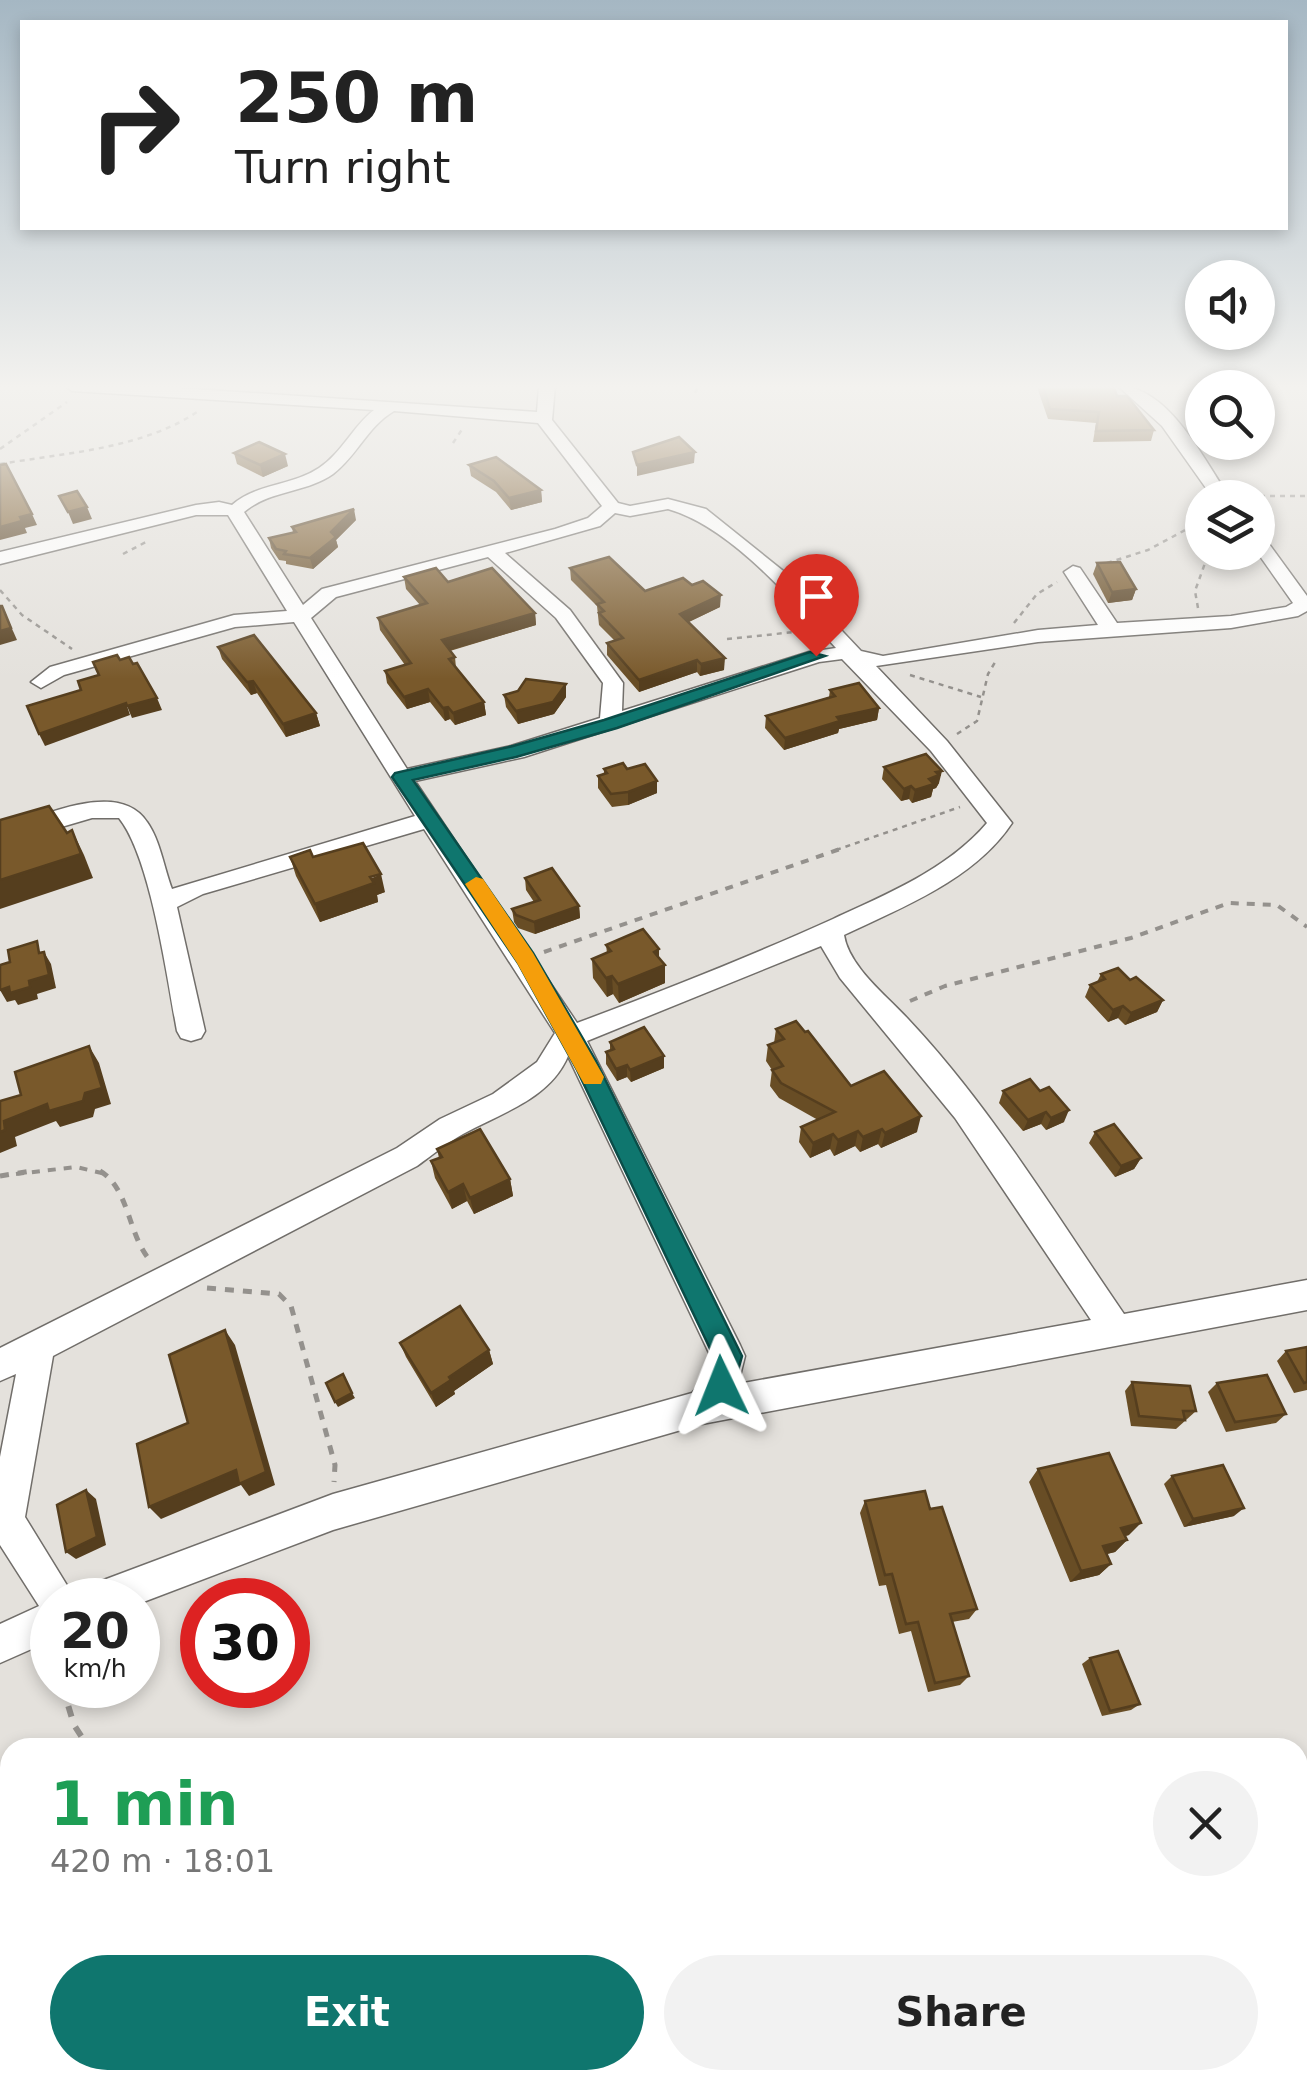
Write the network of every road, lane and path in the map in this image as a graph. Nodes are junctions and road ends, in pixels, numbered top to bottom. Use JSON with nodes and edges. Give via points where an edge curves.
{"nodes":[{"id":1,"x":290,"y":483,"type":"edge"},
{"id":2,"x":595,"y":483,"type":"edge"},
{"id":3,"x":1275,"y":496,"type":"edge"},
{"id":4,"x":1307,"y":496,"type":"edge"},
{"id":5,"x":612,"y":507,"type":"junction"},
{"id":6,"x":235,"y":511,"type":"junction"},
{"id":7,"x":494,"y":552,"type":"junction"},
{"id":8,"x":0,"y":558,"type":"edge"},
{"id":9,"x":1275,"y":564,"type":"edge"},
{"id":10,"x":1202,"y":570,"type":"edge"},
{"id":11,"x":1073,"y":572,"type":"dead end"},
{"id":12,"x":0,"y":590,"type":"edge"},
{"id":13,"x":1306,"y":608,"type":"edge"},
{"id":14,"x":303,"y":615,"type":"junction"},
{"id":15,"x":1194,"y":622,"type":"junction"},
{"id":16,"x":1111,"y":629,"type":"junction"},
{"id":17,"x":726,"y":639,"type":"dead end"},
{"id":18,"x":74,"y":650,"type":"dead end"},
{"id":19,"x":856,"y":655,"type":"junction"},
{"id":20,"x":40,"y":682,"type":"dead end"},
{"id":21,"x":981,"y":698,"type":"dead end"},
{"id":22,"x":610,"y":724,"type":"junction"},
{"id":23,"x":401,"y":777,"type":"junction"},
{"id":24,"x":982,"y":799,"type":"junction"},
{"id":25,"x":431,"y":819,"type":"junction"},
{"id":26,"x":0,"y":837,"type":"edge"},
{"id":27,"x":164,"y":903,"type":"junction"},
{"id":28,"x":1307,"y":927,"type":"edge"},
{"id":29,"x":832,"y":931,"type":"junction"},
{"id":30,"x":526,"y":958,"type":"junction"},
{"id":31,"x":890,"y":1016,"type":"junction"},
{"id":32,"x":190,"y":1030,"type":"dead end"},
{"id":33,"x":568,"y":1038,"type":"junction"},
{"id":34,"x":588,"y":1067,"type":"junction"},
{"id":35,"x":548,"y":1069,"type":"junction"},
{"id":36,"x":0,"y":1176,"type":"edge"},
{"id":37,"x":168,"y":1282,"type":"junction"},
{"id":38,"x":1307,"y":1295,"type":"edge"},
{"id":39,"x":1118,"y":1333,"type":"junction"},
{"id":40,"x":38,"y":1344,"type":"junction"},
{"id":41,"x":0,"y":1365,"type":"edge"},
{"id":42,"x":702,"y":1407,"type":"junction"},
{"id":43,"x":334,"y":1512,"type":"junction"},
{"id":44,"x":43,"y":1578,"type":"edge"},
{"id":45,"x":157,"y":1578,"type":"edge"},
{"id":46,"x":30,"y":1630,"type":"edge"},
{"id":47,"x":0,"y":1644,"type":"edge"},
{"id":48,"x":69,"y":1708,"type":"edge"},
{"id":49,"x":82,"y":1738,"type":"edge"}],
"edges":[{"from":1,"to":6,"type":"street"},
{"from":2,"to":5,"type":"street"},
{"from":3,"to":4,"type":"path"},
{"from":5,"to":7,"type":"street","via":[[594,522]]},
{"from":5,"to":19,"type":"street","via":[[630,512],[668,504],[700,514],[785,582]]},
{"from":6,"to":8,"type":"street","via":[[196,510]]},
{"from":6,"to":14,"type":"street"},
{"from":7,"to":14,"type":"street","via":[[348,587]]},
{"from":7,"to":22,"type":"street","via":[[563,614],[612,682]]},
{"from":9,"to":13,"type":"street"},
{"from":10,"to":15,"type":"path"},
{"from":11,"to":16,"type":"street"},
{"from":12,"to":18,"type":"path","via":[[22,615]]},
{"from":13,"to":15,"type":"street"},
{"from":14,"to":20,"type":"street","via":[[234,621],[57,671]]},
{"from":14,"to":23,"type":"street"},
{"from":15,"to":16,"type":"street"},
{"from":16,"to":19,"type":"street","via":[[920,658]]},
{"from":17,"to":19,"type":"path","via":[[794,632]]},
{"from":19,"to":21,"type":"path"},
{"from":19,"to":22,"type":"street","via":[[799,661]]},
{"from":19,"to":24,"type":"street"},
{"from":22,"to":23,"type":"street"},
{"from":23,"to":25,"type":"street"},
{"from":24,"to":29,"type":"street","via":[[1000,823],[986,844]]},
{"from":24,"to":30,"type":"path"},
{"from":25,"to":27,"type":"street","via":[[194,888]]},
{"from":25,"to":30,"type":"street"},
{"from":26,"to":27,"type":"street","via":[[91,811],[127,812],[139,827]]},
{"from":27,"to":32,"type":"street"},
{"from":28,"to":31,"type":"path","via":[[1276,906],[1229,903],[1092,950],[945,986]]},
{"from":29,"to":31,"type":"street","via":[[834,952]]},
{"from":29,"to":33,"type":"street"},
{"from":30,"to":33,"type":"street"},
{"from":31,"to":39,"type":"street","via":[[1012,1176]]},
{"from":33,"to":34,"type":"street"},
{"from":33,"to":35,"type":"street"},
{"from":34,"to":35,"type":"street"},
{"from":34,"to":42,"type":"street","via":[[728,1356],[721,1386]]},
{"from":35,"to":37,"type":"street","via":[[407,1157]]},
{"from":36,"to":37,"type":"path","via":[[82,1167],[107,1172],[139,1247]]},
{"from":37,"to":40,"type":"street"},
{"from":37,"to":43,"type":"path","via":[[279,1294],[291,1306],[334,1465]]},
{"from":38,"to":39,"type":"street"},
{"from":39,"to":42,"type":"street"},
{"from":40,"to":41,"type":"street"},
{"from":40,"to":44,"type":"street","via":[[6,1521]]},
{"from":42,"to":43,"type":"street"},
{"from":43,"to":45,"type":"street"},
{"from":46,"to":47,"type":"street"},
{"from":48,"to":49,"type":"path"}]}
